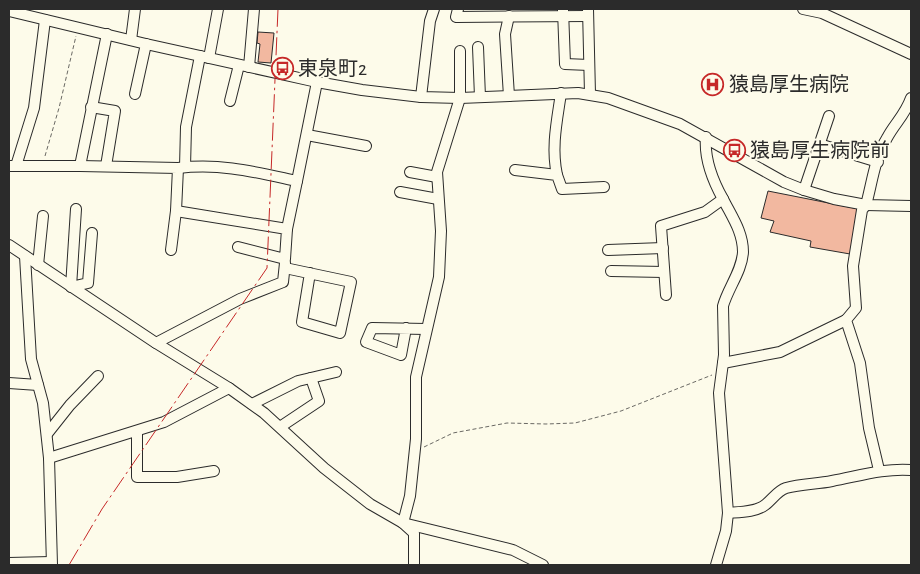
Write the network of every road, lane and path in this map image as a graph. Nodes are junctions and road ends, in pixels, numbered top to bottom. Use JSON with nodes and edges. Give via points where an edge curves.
{"nodes":[{"id":1,"x":135,"y":9,"type":"edge"},
{"id":2,"x":218,"y":9,"type":"edge"},
{"id":3,"x":254,"y":9,"type":"edge"},
{"id":4,"x":434,"y":9,"type":"edge"},
{"id":5,"x":458,"y":9,"type":"edge"},
{"id":6,"x":803,"y":9,"type":"edge"},
{"id":7,"x":817,"y":10,"type":"edge"},
{"id":8,"x":9,"y":11,"type":"edge"},
{"id":9,"x":563,"y":12,"type":"edge"},
{"id":10,"x":588,"y":13,"type":"edge"},
{"id":11,"x":516,"y":14,"type":"edge"},
{"id":12,"x":45,"y":20,"type":"junction"},
{"id":13,"x":78,"y":27,"type":"junction"},
{"id":14,"x":107,"y":34,"type":"junction"},
{"id":15,"x":131,"y":40,"type":"junction"},
{"id":16,"x":146,"y":44,"type":"junction"},
{"id":17,"x":478,"y":47,"type":"dead end"},
{"id":18,"x":460,"y":51,"type":"dead end"},
{"id":19,"x":911,"y":54,"type":"edge"},
{"id":20,"x":204,"y":57,"type":"junction"},
{"id":21,"x":589,"y":65,"type":"junction"},
{"id":22,"x":244,"y":66,"type":"junction"},
{"id":23,"x":317,"y":82,"type":"junction"},
{"id":24,"x":561,"y":93,"type":"junction"},
{"id":25,"x":135,"y":94,"type":"dead end"},
{"id":26,"x":590,"y":94,"type":"junction"},
{"id":27,"x":509,"y":96,"type":"junction"},
{"id":28,"x":422,"y":97,"type":"junction"},
{"id":29,"x":480,"y":97,"type":"junction"},
{"id":30,"x":460,"y":98,"type":"junction"},
{"id":31,"x":911,"y":98,"type":"edge"},
{"id":32,"x":230,"y":101,"type":"dead end"},
{"id":33,"x":91,"y":107,"type":"junction"},
{"id":34,"x":829,"y":116,"type":"dead end"},
{"id":35,"x":307,"y":135,"type":"junction"},
{"id":36,"x":706,"y":138,"type":"junction"},
{"id":37,"x":819,"y":144,"type":"junction"},
{"id":38,"x":366,"y":146,"type":"dead end"},
{"id":39,"x":878,"y":162,"type":"junction"},
{"id":40,"x":13,"y":166,"type":"edge"},
{"id":41,"x":42,"y":166,"type":"junction"},
{"id":42,"x":80,"y":166,"type":"junction"},
{"id":43,"x":106,"y":166,"type":"junction"},
{"id":44,"x":182,"y":168,"type":"junction"},
{"id":45,"x":515,"y":170,"type":"dead end"},
{"id":46,"x":410,"y":172,"type":"dead end"},
{"id":47,"x":557,"y":175,"type":"junction"},
{"id":48,"x":437,"y":177,"type":"junction"},
{"id":49,"x":297,"y":181,"type":"junction"},
{"id":50,"x":604,"y":187,"type":"dead end"},
{"id":51,"x":804,"y":190,"type":"junction"},
{"id":52,"x":400,"y":192,"type":"dead end"},
{"id":53,"x":438,"y":198,"type":"junction"},
{"id":54,"x":723,"y":199,"type":"junction"},
{"id":55,"x":866,"y":205,"type":"junction"},
{"id":56,"x":911,"y":206,"type":"edge"},
{"id":57,"x":76,"y":208,"type":"dead end"},
{"id":58,"x":176,"y":211,"type":"junction"},
{"id":59,"x":43,"y":216,"type":"dead end"},
{"id":60,"x":287,"y":229,"type":"junction"},
{"id":61,"x":92,"y":233,"type":"dead end"},
{"id":62,"x":9,"y":245,"type":"edge"},
{"id":63,"x":238,"y":247,"type":"dead end"},
{"id":64,"x":663,"y":248,"type":"junction"},
{"id":65,"x":171,"y":250,"type":"dead end"},
{"id":66,"x":608,"y":250,"type":"dead end"},
{"id":67,"x":25,"y":256,"type":"junction"},
{"id":68,"x":285,"y":264,"type":"junction"},
{"id":69,"x":38,"y":265,"type":"junction"},
{"id":70,"x":611,"y":271,"type":"dead end"},
{"id":71,"x":664,"y":272,"type":"junction"},
{"id":72,"x":310,"y":273,"type":"junction"},
{"id":73,"x":71,"y":287,"type":"junction"},
{"id":74,"x":666,"y":295,"type":"dead end"},
{"id":75,"x":846,"y":320,"type":"junction"},
{"id":76,"x":406,"y":328,"type":"dead end"},
{"id":77,"x":426,"y":328,"type":"junction"},
{"id":78,"x":156,"y":343,"type":"junction"},
{"id":79,"x":723,"y":367,"type":"junction"},
{"id":80,"x":336,"y":372,"type":"dead end"},
{"id":81,"x":98,"y":376,"type":"dead end"},
{"id":82,"x":311,"y":378,"type":"junction"},
{"id":83,"x":9,"y":383,"type":"edge"},
{"id":84,"x":38,"y":385,"type":"junction"},
{"id":85,"x":229,"y":388,"type":"junction"},
{"id":86,"x":252,"y":404,"type":"junction"},
{"id":87,"x":280,"y":427,"type":"junction"},
{"id":88,"x":137,"y":431,"type":"junction"},
{"id":89,"x":46,"y":434,"type":"junction"},
{"id":90,"x":414,"y":451,"type":"junction"},
{"id":91,"x":49,"y":458,"type":"junction"},
{"id":92,"x":880,"y":470,"type":"junction"},
{"id":93,"x":911,"y":470,"type":"edge"},
{"id":94,"x":214,"y":471,"type":"dead end"},
{"id":95,"x":728,"y":513,"type":"junction"},
{"id":96,"x":403,"y":523,"type":"junction"},
{"id":97,"x":9,"y":563,"type":"edge"},
{"id":98,"x":51,"y":564,"type":"edge"},
{"id":99,"x":414,"y":565,"type":"edge"},
{"id":100,"x":542,"y":565,"type":"edge"},
{"id":101,"x":716,"y":565,"type":"edge"}],
"edges":[{"from":1,"to":15,"type":"street"},
{"from":2,"to":20,"type":"street"},
{"from":3,"to":22,"type":"street"},
{"from":4,"to":28,"type":"street"},
{"from":5,"to":11,"type":"street","via":[[456,17]]},
{"from":6,"to":7,"type":"street"},
{"from":7,"to":19,"type":"street"},
{"from":8,"to":12,"type":"street"},
{"from":9,"to":10,"type":"street"},
{"from":9,"to":11,"type":"street"},
{"from":9,"to":21,"type":"street","via":[[564,64]]},
{"from":10,"to":21,"type":"street"},
{"from":11,"to":27,"type":"street","via":[[505,34]]},
{"from":12,"to":13,"type":"street"},
{"from":12,"to":40,"type":"street","via":[[34,108]]},
{"from":13,"to":14,"type":"street"},
{"from":13,"to":41,"type":"path"},
{"from":14,"to":15,"type":"street"},
{"from":14,"to":33,"type":"street"},
{"from":15,"to":16,"type":"street"},
{"from":16,"to":20,"type":"street"},
{"from":16,"to":25,"type":"street"},
{"from":17,"to":29,"type":"street"},
{"from":18,"to":30,"type":"street"},
{"from":20,"to":22,"type":"street"},
{"from":20,"to":44,"type":"street","via":[[186,127]]},
{"from":21,"to":26,"type":"street"},
{"from":22,"to":23,"type":"street"},
{"from":22,"to":32,"type":"street"},
{"from":23,"to":28,"type":"street"},
{"from":23,"to":35,"type":"street"},
{"from":24,"to":26,"type":"street"},
{"from":24,"to":27,"type":"street"},
{"from":24,"to":47,"type":"street","via":[[554,140]]},
{"from":26,"to":36,"type":"street","via":[[657,115]]},
{"from":27,"to":29,"type":"street"},
{"from":28,"to":30,"type":"street"},
{"from":29,"to":30,"type":"street"},
{"from":30,"to":48,"type":"street"},
{"from":31,"to":39,"type":"street","via":[[907,110],[887,137]]},
{"from":33,"to":42,"type":"street"},
{"from":33,"to":43,"type":"street","via":[[115,111]]},
{"from":34,"to":37,"type":"street"},
{"from":35,"to":38,"type":"street"},
{"from":35,"to":49,"type":"street"},
{"from":36,"to":51,"type":"street"},
{"from":36,"to":54,"type":"street","via":[[708,164]]},
{"from":37,"to":39,"type":"street"},
{"from":37,"to":51,"type":"street"},
{"from":39,"to":55,"type":"street"},
{"from":40,"to":41,"type":"street"},
{"from":41,"to":42,"type":"street"},
{"from":42,"to":43,"type":"street"},
{"from":43,"to":44,"type":"street"},
{"from":44,"to":49,"type":"street","via":[[228,167]]},
{"from":44,"to":58,"type":"street"},
{"from":45,"to":47,"type":"street"},
{"from":46,"to":48,"type":"street"},
{"from":47,"to":50,"type":"street","via":[[562,189]]},
{"from":48,"to":53,"type":"street"},
{"from":49,"to":60,"type":"street"},
{"from":51,"to":55,"type":"street"},
{"from":52,"to":53,"type":"street"},
{"from":53,"to":77,"type":"street","via":[[441,230],[439,277]]},
{"from":54,"to":64,"type":"street","via":[[705,212],[661,226]]},
{"from":54,"to":79,"type":"street","via":[[741,232],[743,254],[723,306]]},
{"from":55,"to":56,"type":"street"},
{"from":55,"to":75,"type":"street","via":[[862,210],[853,266],[856,308]]},
{"from":57,"to":73,"type":"street"},
{"from":58,"to":60,"type":"street"},
{"from":58,"to":65,"type":"street"},
{"from":59,"to":69,"type":"street"},
{"from":60,"to":68,"type":"street"},
{"from":61,"to":73,"type":"street","via":[[88,283]]},
{"from":62,"to":67,"type":"street"},
{"from":63,"to":68,"type":"street"},
{"from":64,"to":66,"type":"street"},
{"from":64,"to":71,"type":"street"},
{"from":67,"to":69,"type":"street"},
{"from":67,"to":84,"type":"street","via":[[31,359]]},
{"from":68,"to":72,"type":"street"},
{"from":68,"to":78,"type":"street","via":[[283,282],[240,299]]},
{"from":69,"to":73,"type":"street"},
{"from":70,"to":71,"type":"street"},
{"from":71,"to":74,"type":"street"},
{"from":72,"to":72,"type":"street","via":[[351,282],[340,333],[302,322]]},
{"from":73,"to":78,"type":"street"},
{"from":75,"to":79,"type":"street","via":[[780,352]]},
{"from":75,"to":92,"type":"street","via":[[860,363],[869,428]]},
{"from":76,"to":77,"type":"street"},
{"from":77,"to":90,"type":"street","via":[[416,377]]},
{"from":78,"to":85,"type":"street"},
{"from":79,"to":90,"type":"path","via":[[603,416],[575,423],[507,423],[476,428],[453,433]]},
{"from":79,"to":95,"type":"street","via":[[719,393]]},
{"from":80,"to":82,"type":"street"},
{"from":81,"to":89,"type":"street"},
{"from":82,"to":86,"type":"street"},
{"from":82,"to":87,"type":"street","via":[[319,401]]},
{"from":83,"to":84,"type":"street"},
{"from":84,"to":89,"type":"street"},
{"from":85,"to":86,"type":"street"},
{"from":85,"to":88,"type":"street","via":[[164,422]]},
{"from":86,"to":87,"type":"street"},
{"from":87,"to":96,"type":"street","via":[[362,498]]},
{"from":88,"to":91,"type":"street"},
{"from":88,"to":94,"type":"street","via":[[137,477],[177,477]]},
{"from":89,"to":91,"type":"street"},
{"from":90,"to":96,"type":"street","via":[[410,496]]},
{"from":91,"to":98,"type":"street"},
{"from":92,"to":93,"type":"street"},
{"from":92,"to":95,"type":"street","via":[[785,489],[755,510]]},
{"from":95,"to":101,"type":"street"},
{"from":96,"to":99,"type":"street","via":[[414,533]]},
{"from":96,"to":100,"type":"street","via":[[513,550]]},
{"from":97,"to":98,"type":"street"}]}
